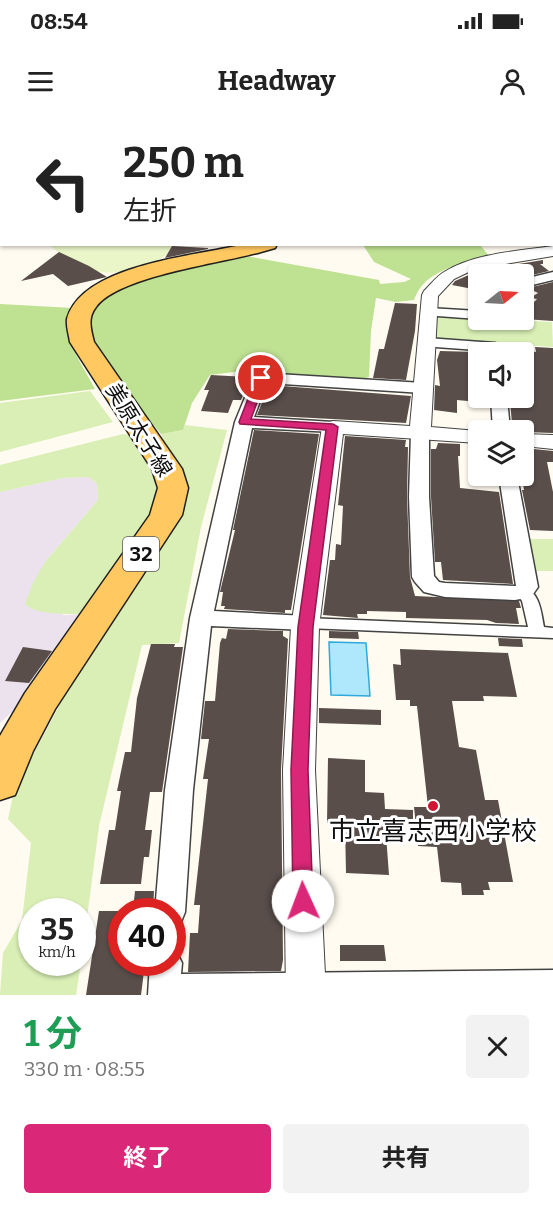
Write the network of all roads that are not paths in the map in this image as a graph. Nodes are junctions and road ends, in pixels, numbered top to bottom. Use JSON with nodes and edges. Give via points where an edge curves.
{"nodes":[{"id":1,"x":260,"y":246,"type":"edge"},
{"id":2,"x":553,"y":251,"type":"edge"},
{"id":3,"x":553,"y":276,"type":"edge"},
{"id":4,"x":534,"y":281,"type":"edge"},
{"id":5,"x":429,"y":312,"type":"junction"},
{"id":6,"x":468,"y":314,"type":"edge"},
{"id":7,"x":427,"y":343,"type":"junction"},
{"id":8,"x":468,"y":346,"type":"edge"},
{"id":9,"x":423,"y":388,"type":"junction"},
{"id":10,"x":244,"y":422,"type":"junction"},
{"id":11,"x":333,"y":427,"type":"junction"},
{"id":12,"x":420,"y":433,"type":"junction"},
{"id":13,"x":468,"y":436,"type":"edge"},
{"id":14,"x":534,"y":441,"type":"edge"},
{"id":15,"x":553,"y":442,"type":"edge"},
{"id":16,"x":510,"y":486,"type":"edge"},
{"id":17,"x":523,"y":592,"type":"junction"},
{"id":18,"x":201,"y":618,"type":"junction"},
{"id":19,"x":306,"y":623,"type":"junction"},
{"id":20,"x":545,"y":633,"type":"edge"},
{"id":21,"x":0,"y":783,"type":"edge"},
{"id":22,"x":171,"y":898,"type":"edge"},
{"id":23,"x":165,"y":983,"type":"edge"},
{"id":24,"x":553,"y":985,"type":"edge"},
{"id":25,"x":445,"y":991,"type":"edge"},
{"id":26,"x":306,"y":992,"type":"edge"}],
"edges":[{"from":1,"to":21,"type":"main road","name":"美原太子線","number":"32","via":[[133,276],[102,290],[80,312],[82,342],[167,469],[173,488],[166,515],[39,703],[12,751]]},
{"from":2,"to":5,"type":"street","via":[[496,259],[448,276],[430,295]]},
{"from":3,"to":4,"type":"street"},
{"from":5,"to":6,"type":"street"},
{"from":5,"to":7,"type":"street"},
{"from":7,"to":8,"type":"street"},
{"from":7,"to":9,"type":"street"},
{"from":9,"to":10,"type":"street","via":[[261,378]]},
{"from":9,"to":12,"type":"street"},
{"from":10,"to":11,"type":"street"},
{"from":10,"to":18,"type":"street"},
{"from":11,"to":12,"type":"street"},
{"from":11,"to":19,"type":"street"},
{"from":12,"to":13,"type":"street"},
{"from":12,"to":17,"type":"street","via":[[423,577],[432,587],[445,590]]},
{"from":14,"to":15,"type":"street"},
{"from":16,"to":17,"type":"street","via":[[526,587]]},
{"from":17,"to":20,"type":"street"},
{"from":18,"to":19,"type":"street"},
{"from":18,"to":22,"type":"street","via":[[179,790]]},
{"from":19,"to":20,"type":"street"},
{"from":19,"to":26,"type":"street","via":[[299,770]]},
{"from":23,"to":26,"type":"street"},
{"from":24,"to":25,"type":"street"},
{"from":25,"to":26,"type":"street"}]}
